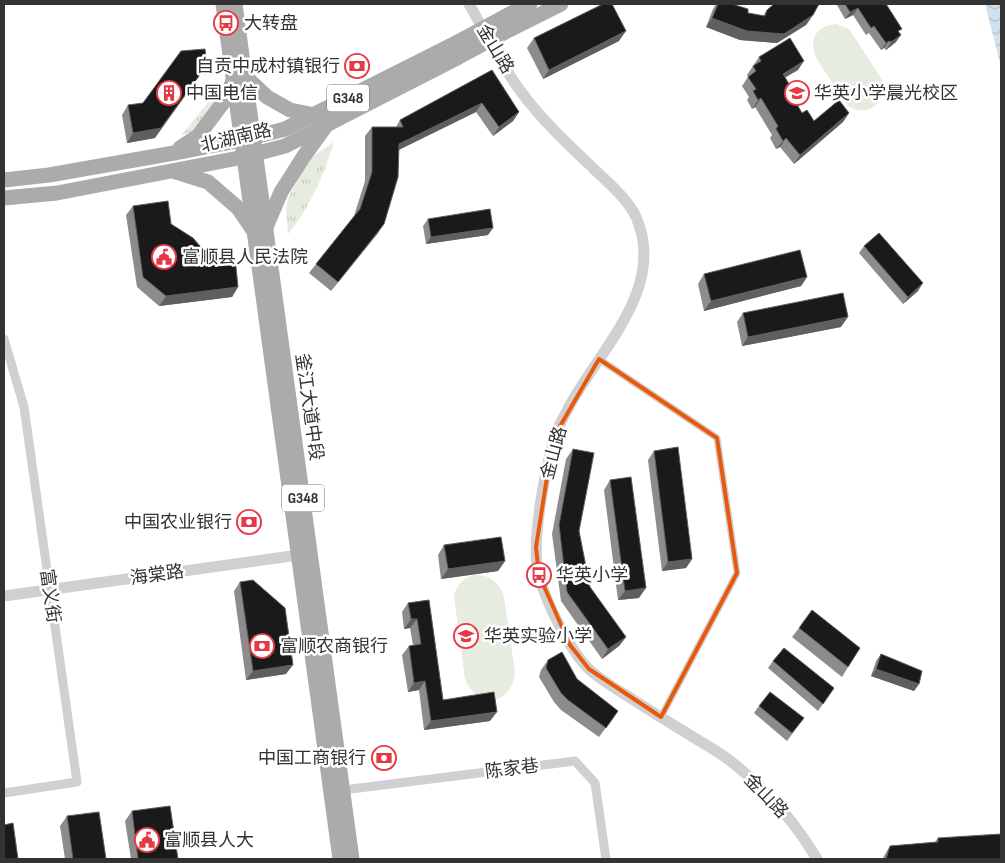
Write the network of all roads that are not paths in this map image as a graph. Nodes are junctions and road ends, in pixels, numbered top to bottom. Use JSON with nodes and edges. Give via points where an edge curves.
{"nodes":[{"id":1,"x":223,"y":4,"type":"edge"},
{"id":2,"x":235,"y":4,"type":"edge"},
{"id":3,"x":469,"y":4,"type":"edge"},
{"id":4,"x":530,"y":4,"type":"edge"},
{"id":5,"x":561,"y":4,"type":"edge"},
{"id":6,"x":508,"y":22,"type":"junction"},
{"id":7,"x":454,"y":52,"type":"junction"},
{"id":8,"x":239,"y":78,"type":"junction"},
{"id":9,"x":315,"y":115,"type":"junction"},
{"id":10,"x":328,"y":124,"type":"junction"},
{"id":11,"x":248,"y":139,"type":"junction"},
{"id":12,"x":174,"y":153,"type":"junction"},
{"id":13,"x":250,"y":155,"type":"junction"},
{"id":14,"x":172,"y":171,"type":"junction"},
{"id":15,"x":4,"y":180,"type":"edge"},
{"id":16,"x":4,"y":198,"type":"edge"},
{"id":17,"x":260,"y":230,"type":"junction"},
{"id":18,"x":4,"y":339,"type":"edge"},
{"id":19,"x":599,"y":359,"type":"junction"},
{"id":20,"x":304,"y":555,"type":"junction"},
{"id":21,"x":50,"y":590,"type":"junction"},
{"id":22,"x":4,"y":596,"type":"edge"},
{"id":23,"x":661,"y":717,"type":"junction"},
{"id":24,"x":343,"y":790,"type":"junction"},
{"id":25,"x":4,"y":793,"type":"edge"},
{"id":26,"x":340,"y":859,"type":"edge"},
{"id":27,"x":352,"y":859,"type":"edge"},
{"id":28,"x":606,"y":859,"type":"edge"},
{"id":29,"x":817,"y":859,"type":"edge"}],
"edges":[{"from":1,"to":8,"type":"main road"},
{"from":2,"to":8,"type":"main road"},
{"from":3,"to":19,"type":"street","name":"金山路","via":[[502,63],[532,106],[612,186],[636,216],[644,250],[643,272],[636,298]]},
{"from":4,"to":6,"type":"main road","number":"G348"},
{"from":5,"to":6,"type":"main road","number":"G348"},
{"from":6,"to":7,"type":"main road","number":"G348","bridge":true},
{"from":7,"to":9,"type":"main road","name":"北湖南路","number":"G348"},
{"from":7,"to":10,"type":"main road","name":"北湖南路","number":"G348"},
{"from":8,"to":9,"type":"main road","via":[[290,110]]},
{"from":8,"to":11,"type":"main road","name":"釜江大道中段"},
{"from":8,"to":12,"type":"main road","via":[[198,136]]},
{"from":9,"to":11,"type":"main road","name":"北湖南路","number":"G348","via":[[285,129]]},
{"from":10,"to":13,"type":"main road","name":"北湖南路","number":"G348","via":[[285,146]]},
{"from":10,"to":17,"type":"main road","via":[[304,156]]},
{"from":11,"to":12,"type":"main road","name":"北湖南路"},
{"from":11,"to":13,"type":"main road","name":"釜江大道中段","number":"G348"},
{"from":12,"to":15,"type":"main road","name":"北湖南路"},
{"from":13,"to":14,"type":"main road","name":"北湖南路"},
{"from":13,"to":17,"type":"main road","name":"釜江大道中段","number":"G348"},
{"from":14,"to":16,"type":"main road","name":"北湖南路","via":[[57,193]]},
{"from":14,"to":17,"type":"main road","via":[[208,182]]},
{"from":17,"to":20,"type":"main road","name":"釜江大道中段","number":"G348"},
{"from":18,"to":21,"type":"street","name":"富义街","via":[[24,407]]},
{"from":19,"to":23,"type":"street","name":"金山路","via":[[571,403],[551,452],[537,539],[539,575],[570,645],[590,669]]},
{"from":19,"to":23,"type":"street","via":[[717,438],[737,573]]},
{"from":20,"to":21,"type":"street","name":"海棠路"},
{"from":20,"to":24,"type":"main road","name":"釜江大道中段","number":"G348"},
{"from":20,"to":26,"type":"main road","name":"釜江大道中段","number":"G348"},
{"from":21,"to":22,"type":"street","name":"海棠路"},
{"from":21,"to":25,"type":"street","name":"富义街","via":[[77,782]]},
{"from":23,"to":29,"type":"street","name":"金山路","via":[[731,762],[767,792],[805,838]]},
{"from":24,"to":27,"type":"main road","name":"釜江大道中段","number":"G348"},
{"from":24,"to":28,"type":"street","name":"陈家巷","via":[[575,761],[595,784]]}]}
